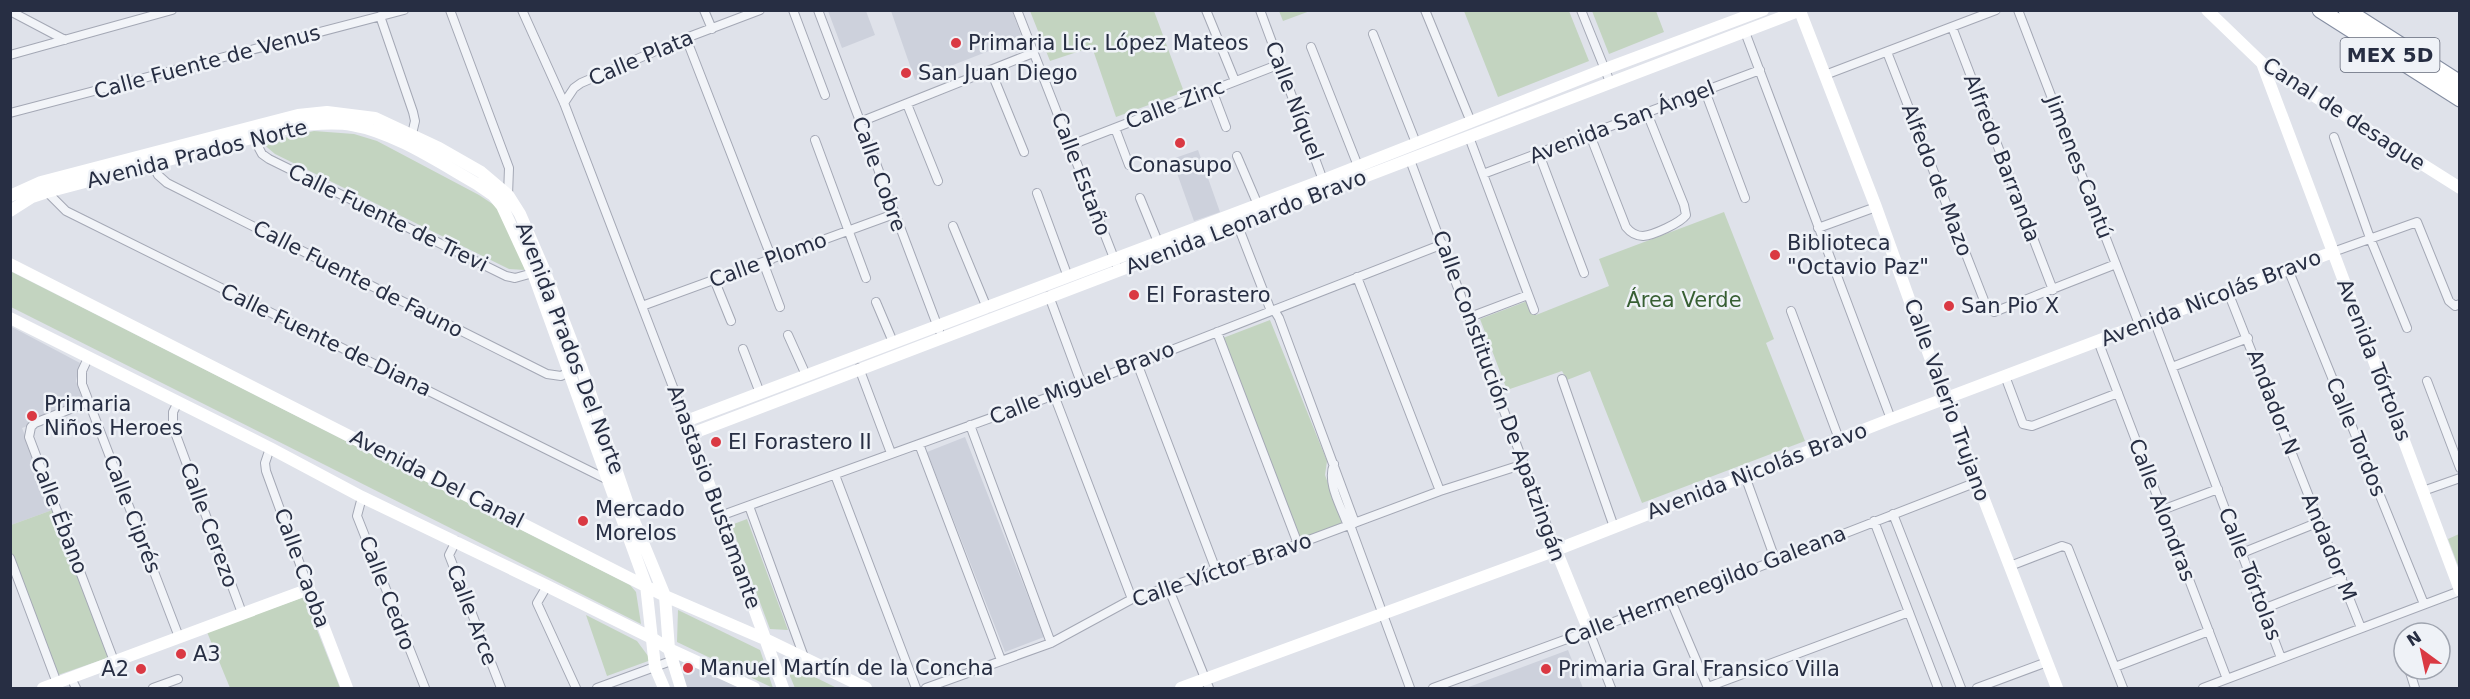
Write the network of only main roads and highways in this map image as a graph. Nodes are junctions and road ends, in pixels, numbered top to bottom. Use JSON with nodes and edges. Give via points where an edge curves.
{"nodes":[{"id":1,"x":2320,"y":10,"type":"edge"},
{"id":2,"x":2346,"y":10,"type":"edge"},
{"id":3,"x":2460,"y":83,"type":"edge"},
{"id":4,"x":2460,"y":99,"type":"edge"}],
"edges":[{"from":1,"to":4,"type":"highway","number":"MEX 5D"},
{"from":2,"to":3,"type":"highway","number":"MEX 5D"}]}
